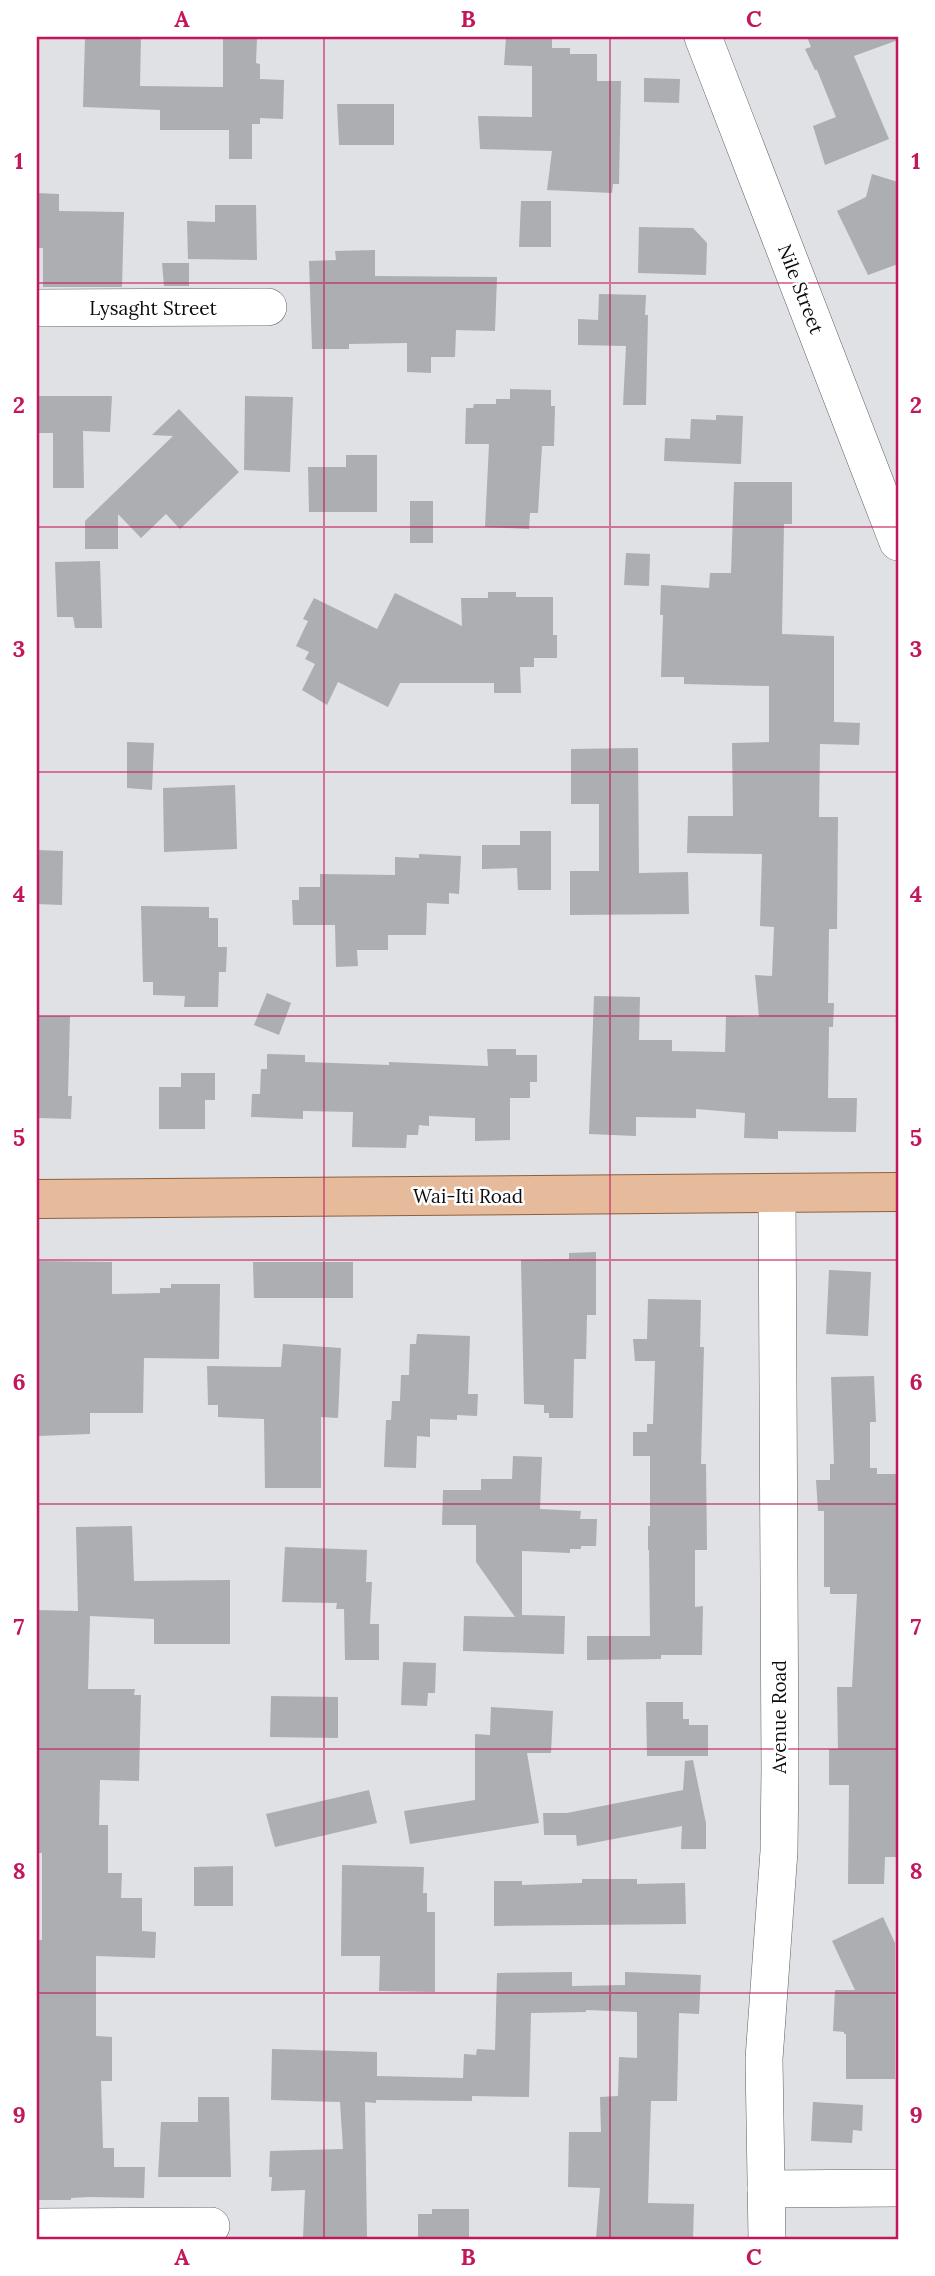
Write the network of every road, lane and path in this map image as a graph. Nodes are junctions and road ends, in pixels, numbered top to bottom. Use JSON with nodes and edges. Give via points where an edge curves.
{"nodes":[{"id":1,"x":703,"y":37,"type":"edge"},
{"id":2,"x":268,"y":307,"type":"dead end"},
{"id":3,"x":37,"y":308,"type":"edge"},
{"id":4,"x":898,"y":542,"type":"edge"},
{"id":5,"x":898,"y":1192,"type":"edge"},
{"id":6,"x":777,"y":1194,"type":"junction"},
{"id":7,"x":37,"y":1199,"type":"edge"},
{"id":8,"x":898,"y":2188,"type":"edge"},
{"id":9,"x":766,"y":2189,"type":"junction"},
{"id":10,"x":211,"y":2226,"type":"dead end"},
{"id":11,"x":37,"y":2227,"type":"edge"},
{"id":12,"x":767,"y":2239,"type":"edge"}],
"edges":[{"from":1,"to":4,"type":"street","name":"Nile Street"},
{"from":2,"to":3,"type":"street","name":"Lysaght Street"},
{"from":5,"to":6,"type":"main road","name":"Wai-Iti Road"},
{"from":6,"to":7,"type":"main road","name":"Wai-Iti Road"},
{"from":6,"to":9,"type":"street","name":"Avenue Road","via":[[780,1769],[779,1851],[764,2059]]},
{"from":8,"to":9,"type":"street"},
{"from":9,"to":12,"type":"street","name":"Avenue Road"},
{"from":10,"to":11,"type":"street"}]}
